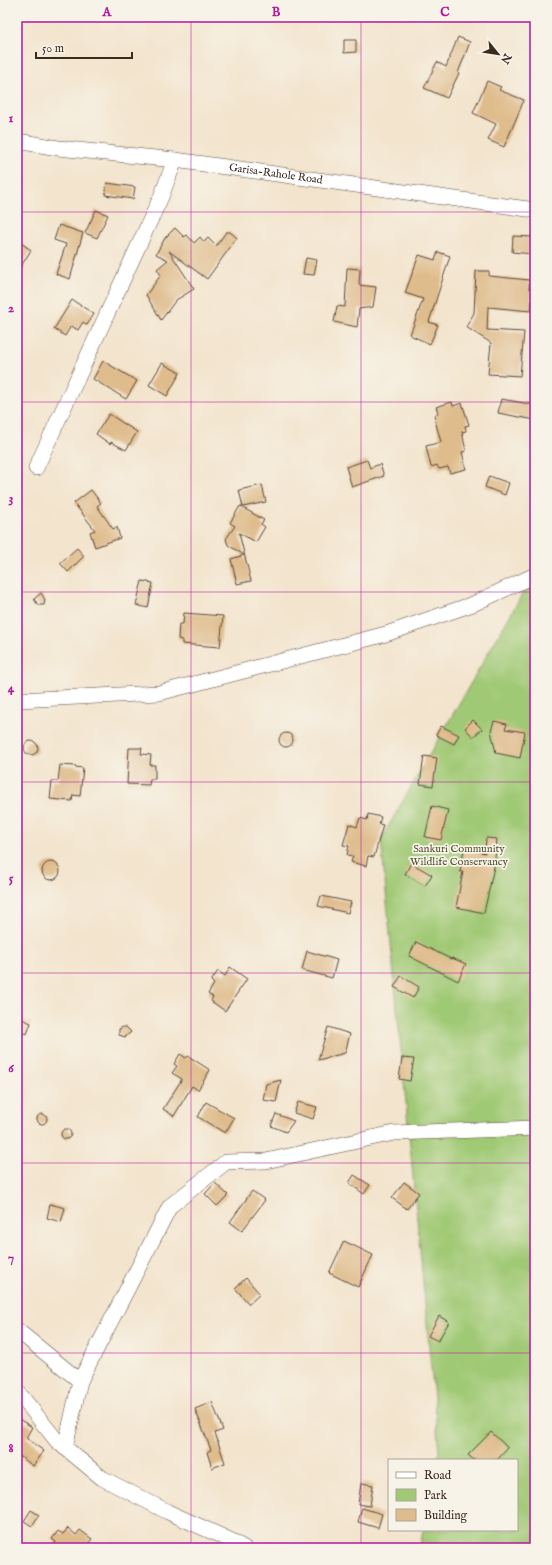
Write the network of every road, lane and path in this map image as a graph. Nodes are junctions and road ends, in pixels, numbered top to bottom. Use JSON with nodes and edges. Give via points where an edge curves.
{"nodes":[{"id":1,"x":17,"y":141,"type":"edge"},
{"id":2,"x":175,"y":160,"type":"junction"},
{"id":3,"x":535,"y":210,"type":"edge"},
{"id":4,"x":36,"y":468,"type":"dead end"},
{"id":5,"x":535,"y":575,"type":"edge"},
{"id":6,"x":17,"y":700,"type":"edge"},
{"id":7,"x":535,"y":1128,"type":"edge"},
{"id":8,"x":17,"y":1330,"type":"edge"},
{"id":9,"x":80,"y":1381,"type":"junction"},
{"id":10,"x":17,"y":1391,"type":"edge"},
{"id":11,"x":66,"y":1448,"type":"junction"},
{"id":12,"x":244,"y":1548,"type":"edge"}],
"edges":[{"from":1,"to":2,"type":"street","name":"Garisa-Rahole Road","via":[[58,148]]},
{"from":2,"to":3,"type":"street","name":"Garisa-Rahole Road"},
{"from":2,"to":4,"type":"street","via":[[130,266]]},
{"from":5,"to":6,"type":"street","via":[[473,604],[386,634],[159,693]]},
{"from":7,"to":9,"type":"street","via":[[394,1133],[266,1161],[226,1162],[170,1206]]},
{"from":8,"to":9,"type":"street"},
{"from":9,"to":11,"type":"street"},
{"from":10,"to":11,"type":"street","via":[[57,1441]]},
{"from":11,"to":12,"type":"street","via":[[102,1478]]}]}
